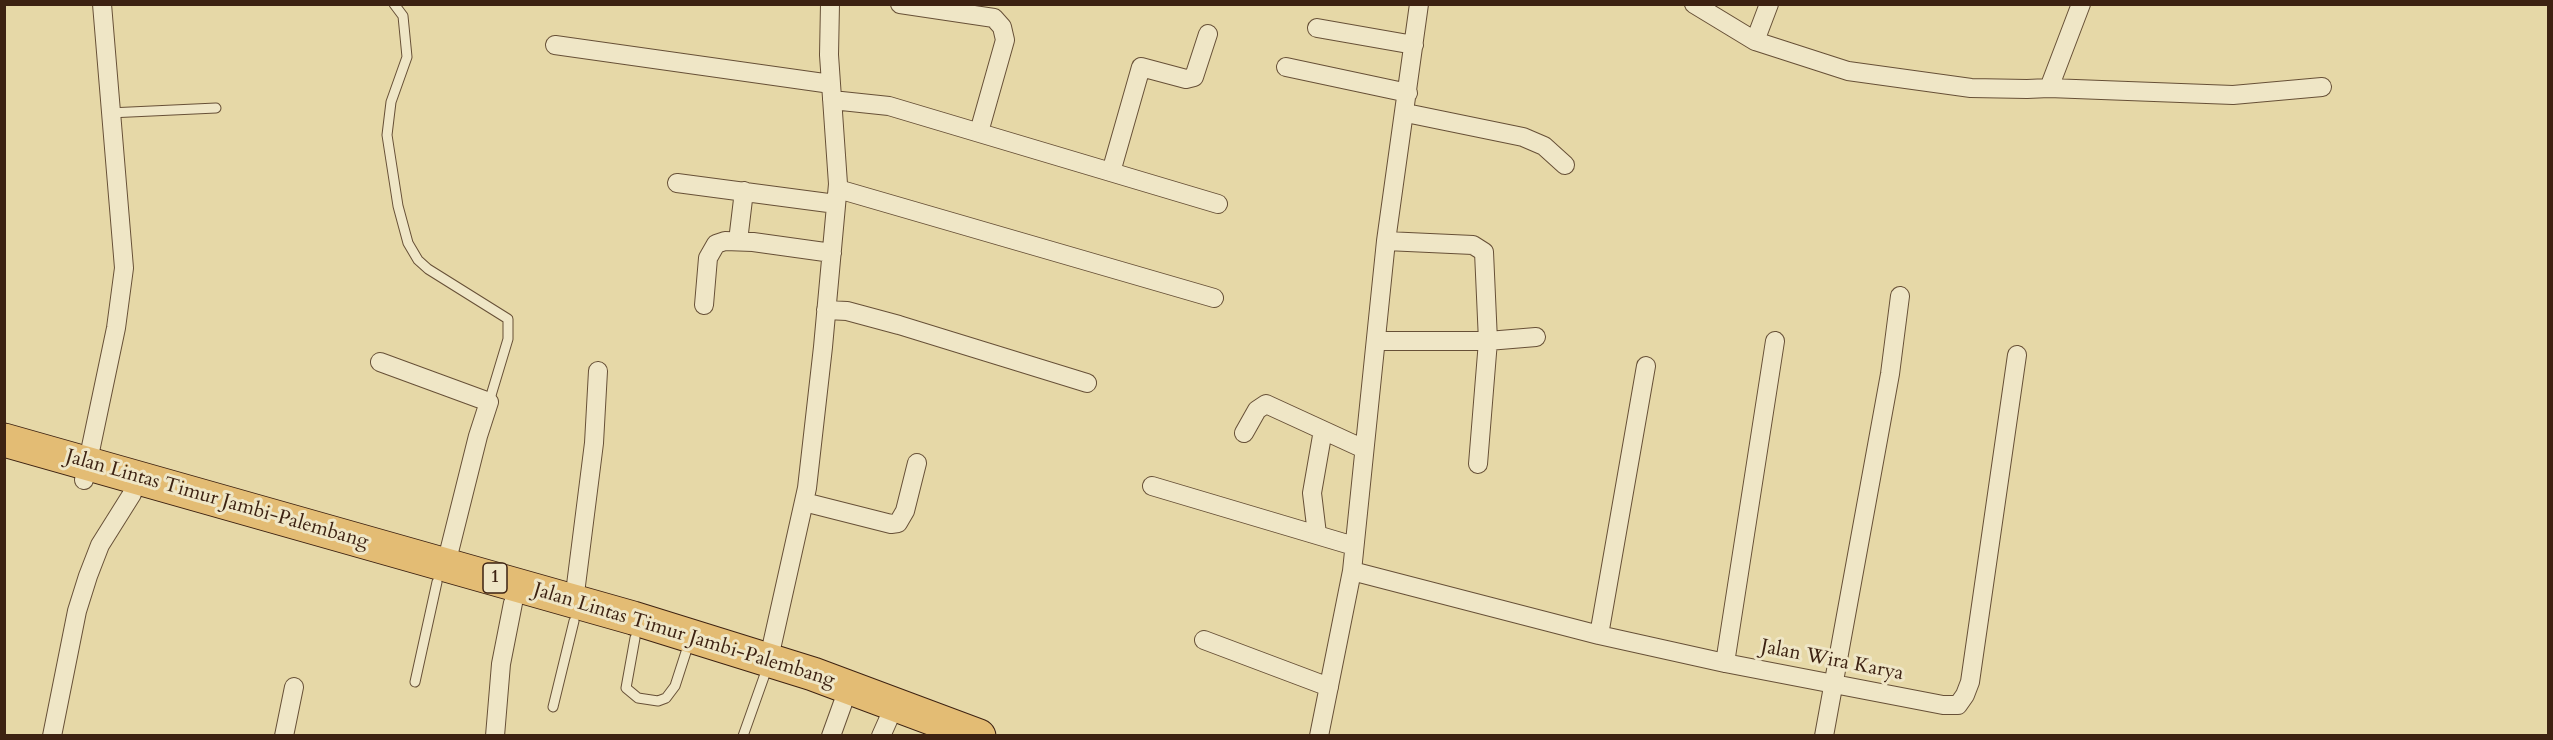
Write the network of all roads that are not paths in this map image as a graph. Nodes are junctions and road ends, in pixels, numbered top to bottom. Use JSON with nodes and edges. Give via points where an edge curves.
{"nodes":[{"id":1,"x":102,"y":4,"type":"edge"},
{"id":2,"x":394,"y":4,"type":"edge"},
{"id":3,"x":830,"y":4,"type":"edge"},
{"id":4,"x":900,"y":4,"type":"edge"},
{"id":5,"x":1419,"y":4,"type":"edge"},
{"id":6,"x":1694,"y":4,"type":"edge"},
{"id":7,"x":1769,"y":4,"type":"edge"},
{"id":8,"x":2081,"y":4,"type":"edge"},
{"id":9,"x":1317,"y":28,"type":"dead end"},
{"id":10,"x":1208,"y":34,"type":"dead end"},
{"id":11,"x":1755,"y":41,"type":"junction"},
{"id":12,"x":555,"y":45,"type":"dead end"},
{"id":13,"x":1414,"y":45,"type":"junction"},
{"id":14,"x":1286,"y":67,"type":"dead end"},
{"id":15,"x":2322,"y":87,"type":"dead end"},
{"id":16,"x":2049,"y":88,"type":"junction"},
{"id":17,"x":831,"y":92,"type":"junction"},
{"id":18,"x":1408,"y":93,"type":"junction"},
{"id":19,"x":216,"y":108,"type":"dead end"},
{"id":20,"x":109,"y":113,"type":"junction"},
{"id":21,"x":1406,"y":113,"type":"junction"},
{"id":22,"x":979,"y":132,"type":"junction"},
{"id":23,"x":1565,"y":165,"type":"dead end"},
{"id":24,"x":1111,"y":172,"type":"junction"},
{"id":25,"x":677,"y":183,"type":"dead end"},
{"id":26,"x":744,"y":191,"type":"junction"},
{"id":27,"x":837,"y":197,"type":"junction"},
{"id":28,"x":1218,"y":204,"type":"dead end"},
{"id":29,"x":738,"y":241,"type":"junction"},
{"id":30,"x":1386,"y":241,"type":"junction"},
{"id":31,"x":832,"y":253,"type":"junction"},
{"id":32,"x":1900,"y":296,"type":"dead end"},
{"id":33,"x":1214,"y":298,"type":"dead end"},
{"id":34,"x":704,"y":305,"type":"dead end"},
{"id":35,"x":826,"y":310,"type":"junction"},
{"id":36,"x":1536,"y":337,"type":"dead end"},
{"id":37,"x":1488,"y":340,"type":"junction"},
{"id":38,"x":1376,"y":341,"type":"junction"},
{"id":39,"x":1775,"y":341,"type":"dead end"},
{"id":40,"x":2017,"y":355,"type":"dead end"},
{"id":41,"x":380,"y":362,"type":"dead end"},
{"id":42,"x":1646,"y":366,"type":"dead end"},
{"id":43,"x":598,"y":371,"type":"dead end"},
{"id":44,"x":1087,"y":383,"type":"dead end"},
{"id":45,"x":489,"y":402,"type":"junction"},
{"id":46,"x":1323,"y":430,"type":"junction"},
{"id":47,"x":1244,"y":434,"type":"dead end"},
{"id":48,"x":4,"y":440,"type":"edge"},
{"id":49,"x":1364,"y":449,"type":"junction"},
{"id":50,"x":4,"y":459,"type":"edge"},
{"id":51,"x":917,"y":463,"type":"dead end"},
{"id":52,"x":1478,"y":464,"type":"dead end"},
{"id":53,"x":86,"y":472,"type":"junction"},
{"id":54,"x":1152,"y":486,"type":"dead end"},
{"id":55,"x":132,"y":494,"type":"junction"},
{"id":56,"x":804,"y":502,"type":"junction"},
{"id":57,"x":1317,"y":534,"type":"junction"},
{"id":58,"x":1354,"y":546,"type":"junction"},
{"id":59,"x":1352,"y":571,"type":"junction"},
{"id":60,"x":441,"y":573,"type":"junction"},
{"id":61,"x":513,"y":603,"type":"junction"},
{"id":62,"x":574,"y":611,"type":"junction"},
{"id":63,"x":1599,"y":635,"type":"junction"},
{"id":64,"x":635,"y":638,"type":"junction"},
{"id":65,"x":1204,"y":640,"type":"dead end"},
{"id":66,"x":686,"y":652,"type":"junction"},
{"id":67,"x":1725,"y":663,"type":"junction"},
{"id":68,"x":767,"y":667,"type":"junction"},
{"id":69,"x":415,"y":682,"type":"dead end"},
{"id":70,"x":1834,"y":684,"type":"junction"},
{"id":71,"x":294,"y":687,"type":"dead end"},
{"id":72,"x":1329,"y":687,"type":"junction"},
{"id":73,"x":844,"y":700,"type":"junction"},
{"id":74,"x":553,"y":707,"type":"dead end"},
{"id":75,"x":885,"y":727,"type":"edge"},
{"id":76,"x":52,"y":735,"type":"edge"},
{"id":77,"x":284,"y":735,"type":"edge"},
{"id":78,"x":495,"y":735,"type":"edge"},
{"id":79,"x":743,"y":735,"type":"edge"},
{"id":80,"x":831,"y":735,"type":"edge"},
{"id":81,"x":933,"y":735,"type":"edge"},
{"id":82,"x":979,"y":735,"type":"edge"},
{"id":83,"x":1319,"y":735,"type":"edge"},
{"id":84,"x":1824,"y":735,"type":"edge"}],
"edges":[{"from":1,"to":20,"type":"street"},
{"from":2,"to":45,"type":"lane","via":[[403,16],[407,57],[391,102],[387,135],[398,206],[408,243],[418,260],[508,319],[508,339]]},
{"from":3,"to":17,"type":"street"},
{"from":4,"to":22,"type":"street","via":[[994,18],[1002,27],[1005,40]]},
{"from":5,"to":13,"type":"street"},
{"from":6,"to":11,"type":"street"},
{"from":7,"to":11,"type":"street"},
{"from":8,"to":16,"type":"street"},
{"from":9,"to":13,"type":"street"},
{"from":10,"to":24,"type":"street","via":[[1194,77],[1186,79],[1141,68]]},
{"from":11,"to":16,"type":"street","via":[[1848,71],[1901,80],[1971,88]]},
{"from":12,"to":17,"type":"street"},
{"from":13,"to":18,"type":"street"},
{"from":14,"to":18,"type":"street"},
{"from":15,"to":16,"type":"street","via":[[2222,95]]},
{"from":17,"to":22,"type":"street"},
{"from":17,"to":27,"type":"street"},
{"from":18,"to":21,"type":"street"},
{"from":19,"to":20,"type":"lane"},
{"from":20,"to":53,"type":"street","via":[[124,268],[116,328]]},
{"from":21,"to":23,"type":"street","via":[[1523,137],[1544,146]]},
{"from":21,"to":30,"type":"street"},
{"from":22,"to":24,"type":"street"},
{"from":24,"to":28,"type":"street"},
{"from":25,"to":26,"type":"street"},
{"from":26,"to":27,"type":"street"},
{"from":26,"to":29,"type":"street"},
{"from":27,"to":31,"type":"street"},
{"from":27,"to":33,"type":"street"},
{"from":29,"to":31,"type":"street"},
{"from":29,"to":34,"type":"street","via":[[725,240],[711,248]]},
{"from":30,"to":37,"type":"street","via":[[1480,247],[1486,258]]},
{"from":30,"to":38,"type":"street"},
{"from":31,"to":35,"type":"street"},
{"from":32,"to":70,"type":"street","via":[[1890,374]]},
{"from":35,"to":44,"type":"street","via":[[847,311],[899,325]]},
{"from":35,"to":56,"type":"street"},
{"from":36,"to":37,"type":"street"},
{"from":37,"to":38,"type":"street"},
{"from":37,"to":52,"type":"street"},
{"from":38,"to":49,"type":"street"},
{"from":39,"to":67,"type":"street"},
{"from":40,"to":70,"type":"street","name":"Jalan Wira Karya","via":[[1965,695],[1958,705],[1942,705]]},
{"from":41,"to":45,"type":"street"},
{"from":42,"to":63,"type":"street"},
{"from":43,"to":62,"type":"street","via":[[594,442]]},
{"from":45,"to":60,"type":"street"},
{"from":46,"to":47,"type":"street","via":[[1266,404],[1257,410]]},
{"from":46,"to":49,"type":"street"},
{"from":46,"to":57,"type":"street","via":[[1312,493]]},
{"from":48,"to":53,"type":"highway","name":"Jalan Lintas Timur Jambi-Palembang","number":"1"},
{"from":49,"to":58,"type":"street"},
{"from":50,"to":53,"type":"highway","name":"Jalan Lintas Timur Jambi-Palembang","number":"1"},
{"from":51,"to":56,"type":"street","via":[[905,511],[898,523]]},
{"from":53,"to":55,"type":"highway","name":"Jalan Lintas Timur Jambi-Palembang","number":"1"},
{"from":53,"to":60,"type":"highway","name":"Jalan Lintas Timur Jambi-Palembang","number":"1"},
{"from":54,"to":57,"type":"street"},
{"from":55,"to":60,"type":"highway","name":"Jalan Lintas Timur Jambi-Palembang","number":"1"},
{"from":55,"to":76,"type":"street","via":[[100,545],[88,576]]},
{"from":56,"to":68,"type":"street"},
{"from":57,"to":58,"type":"street"},
{"from":58,"to":59,"type":"street"},
{"from":59,"to":63,"type":"street","name":"Jalan Wira Karya"},
{"from":59,"to":72,"type":"street"},
{"from":60,"to":61,"type":"highway","name":"Jalan Lintas Timur Jambi-Palembang","number":"1"},
{"from":60,"to":62,"type":"highway","name":"Jalan Lintas Timur Jambi-Palembang","number":"1"},
{"from":60,"to":69,"type":"lane"},
{"from":61,"to":62,"type":"highway","name":"Jalan Lintas Timur Jambi-Palembang","number":"1"},
{"from":61,"to":78,"type":"street","via":[[501,664]]},
{"from":62,"to":64,"type":"highway","name":"Jalan Lintas Timur Jambi-Palembang","number":"1"},
{"from":62,"to":68,"type":"highway","name":"Jalan Lintas Timur Jambi-Palembang","number":"1"},
{"from":62,"to":74,"type":"lane"},
{"from":63,"to":67,"type":"street","name":"Jalan Wira Karya"},
{"from":64,"to":66,"type":"highway","name":"Jalan Lintas Timur Jambi-Palembang","number":"1"},
{"from":64,"to":66,"type":"lane","via":[[626,688],[638,698],[666,698],[675,686]]},
{"from":65,"to":72,"type":"street"},
{"from":66,"to":68,"type":"highway","name":"Jalan Lintas Timur Jambi-Palembang","number":"1"},
{"from":67,"to":70,"type":"street","name":"Jalan Wira Karya"},
{"from":68,"to":73,"type":"highway","name":"Jalan Lintas Timur Jambi-Palembang","number":"1"},
{"from":68,"to":79,"type":"lane"},
{"from":68,"to":82,"type":"highway","name":"Jalan Lintas Timur Jambi-Palembang","number":"1"},
{"from":70,"to":84,"type":"street"},
{"from":71,"to":77,"type":"street"},
{"from":72,"to":83,"type":"street"},
{"from":73,"to":75,"type":"highway","name":"Jalan Lintas Timur Jambi-Palembang","number":"1"},
{"from":73,"to":80,"type":"street"},
{"from":75,"to":81,"type":"highway","name":"Jalan Lintas Timur Jambi-Palembang","number":"1"}]}
